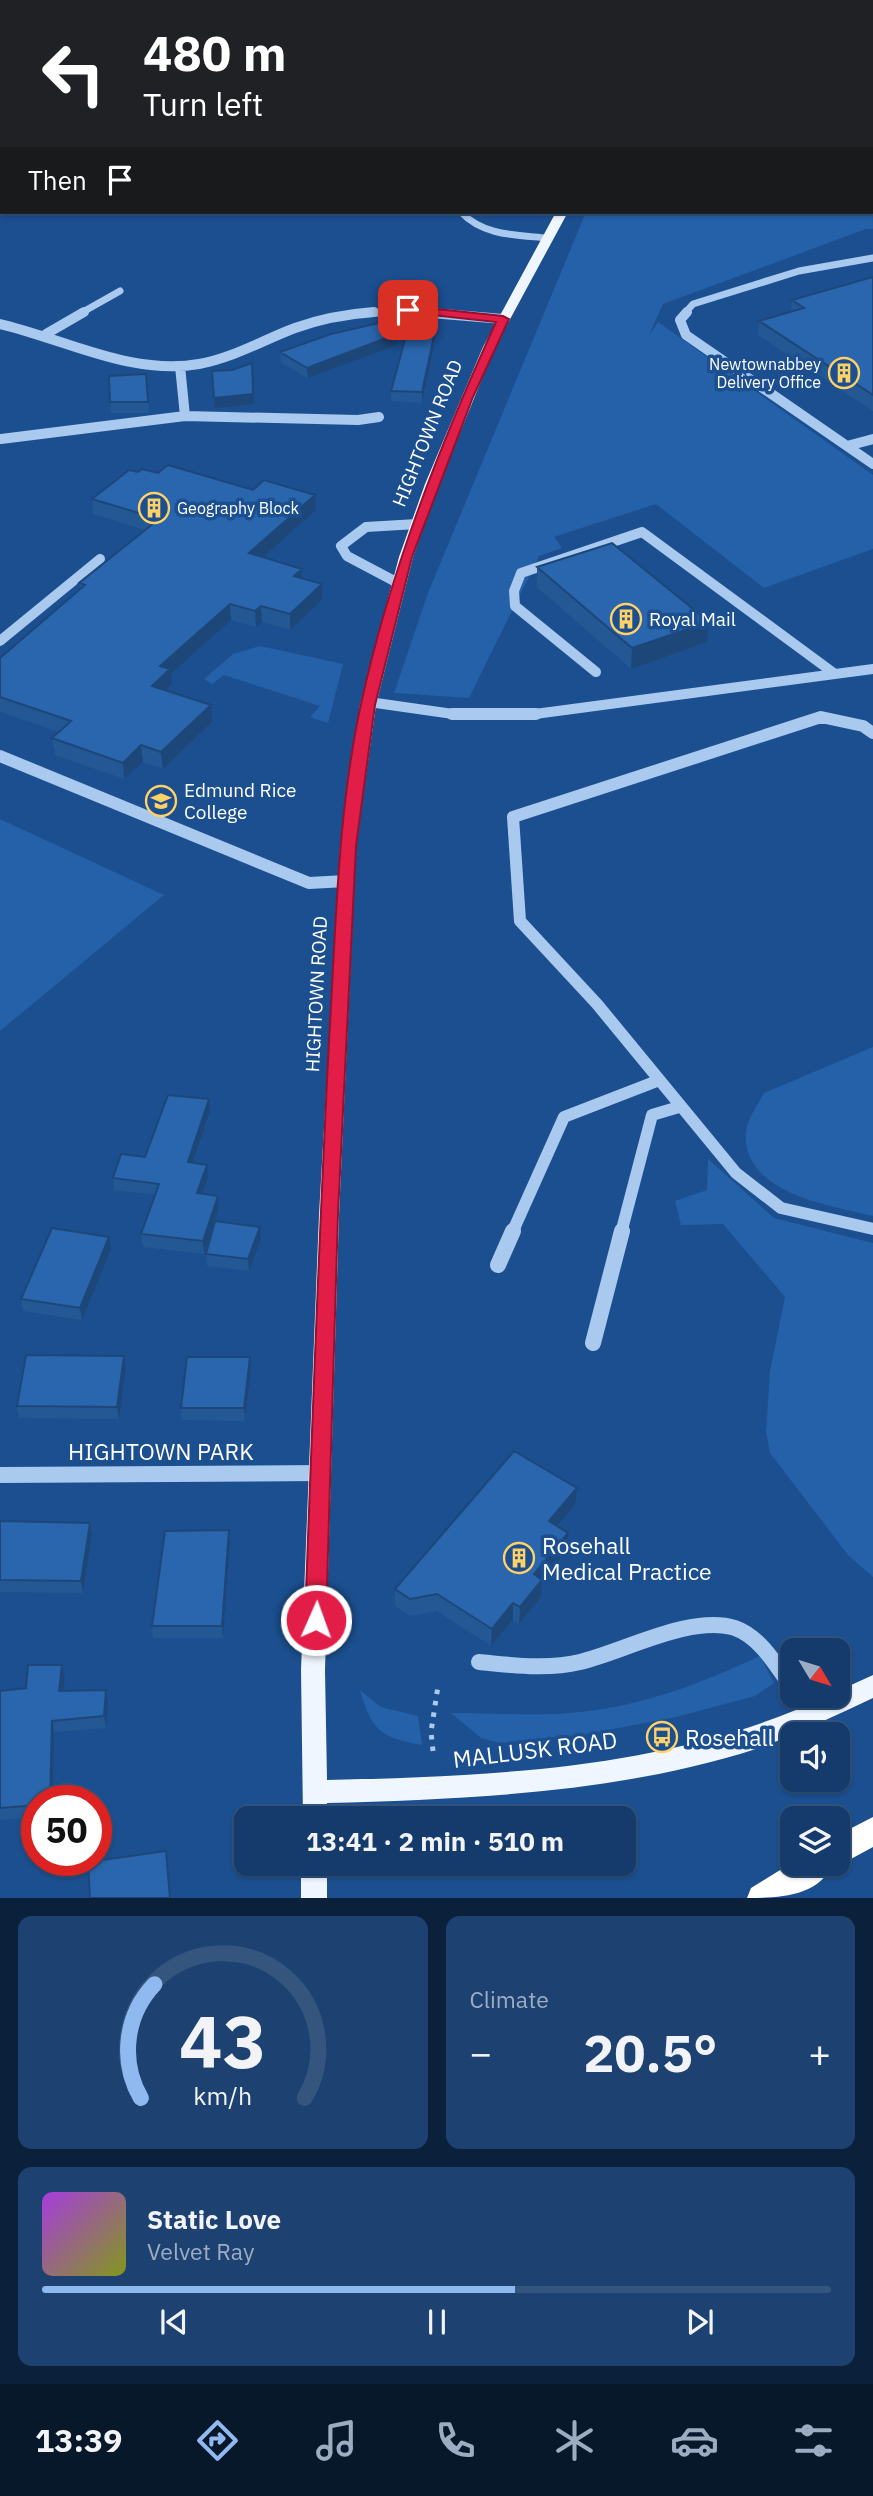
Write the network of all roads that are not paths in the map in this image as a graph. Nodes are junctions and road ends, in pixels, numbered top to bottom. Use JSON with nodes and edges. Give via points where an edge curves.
{"nodes":[{"id":1,"x":463,"y":214,"type":"edge"},
{"id":2,"x":561,"y":214,"type":"edge"},
{"id":3,"x":547,"y":238,"type":"junction"},
{"id":4,"x":873,"y":258,"type":"edge"},
{"id":5,"x":120,"y":291,"type":"dead end"},
{"id":6,"x":503,"y":319,"type":"junction"},
{"id":7,"x":0,"y":324,"type":"edge"},
{"id":8,"x":46,"y":334,"type":"junction"},
{"id":9,"x":180,"y":366,"type":"junction"},
{"id":10,"x":185,"y":416,"type":"junction"},
{"id":11,"x":379,"y":417,"type":"dead end"},
{"id":12,"x":1,"y":439,"type":"edge"},
{"id":13,"x":873,"y":439,"type":"edge"},
{"id":14,"x":847,"y":446,"type":"junction"},
{"id":15,"x":873,"y":464,"type":"edge"},
{"id":16,"x":417,"y":524,"type":"junction"},
{"id":17,"x":100,"y":559,"type":"dead end"},
{"id":18,"x":398,"y":583,"type":"junction"},
{"id":19,"x":0,"y":641,"type":"edge"},
{"id":20,"x":873,"y":669,"type":"edge"},
{"id":21,"x":596,"y":672,"type":"dead end"},
{"id":22,"x":835,"y":674,"type":"junction"},
{"id":23,"x":369,"y":702,"type":"junction"},
{"id":24,"x":873,"y":733,"type":"edge"},
{"id":25,"x":0,"y":757,"type":"edge"},
{"id":26,"x":346,"y":881,"type":"junction"},
{"id":27,"x":657,"y":1081,"type":"junction"},
{"id":28,"x":680,"y":1107,"type":"junction"},
{"id":29,"x":873,"y":1229,"type":"edge"},
{"id":30,"x":498,"y":1265,"type":"dead end"},
{"id":31,"x":593,"y":1343,"type":"dead end"},
{"id":32,"x":322,"y":1473,"type":"junction"},
{"id":33,"x":0,"y":1475,"type":"edge"},
{"id":34,"x":478,"y":1662,"type":"dead end"},
{"id":35,"x":780,"y":1672,"type":"edge"},
{"id":36,"x":873,"y":1686,"type":"edge"},
{"id":37,"x":850,"y":1693,"type":"edge"},
{"id":38,"x":802,"y":1708,"type":"edge"},
{"id":39,"x":315,"y":1792,"type":"junction"},
{"id":40,"x":315,"y":1806,"type":"edge"},
{"id":41,"x":873,"y":1831,"type":"edge"},
{"id":42,"x":850,"y":1845,"type":"edge"},
{"id":43,"x":314,"y":1876,"type":"edge"},
{"id":44,"x":798,"y":1876,"type":"edge"},
{"id":45,"x":314,"y":1898,"type":"edge"},
{"id":46,"x":762,"y":1898,"type":"edge"}],
"edges":[{"from":1,"to":3,"type":"street","via":[[471,223],[495,232]]},
{"from":2,"to":3,"type":"main road","name":"HIGHTOWN ROAD"},
{"from":3,"to":6,"type":"main road","name":"HIGHTOWN ROAD"},
{"from":4,"to":14,"type":"street","via":[[799,271],[693,304],[680,320],[686,335]]},
{"from":5,"to":8,"type":"street"},
{"from":6,"to":9,"type":"street","via":[[360,310],[296,327],[246,351]]},
{"from":6,"to":16,"type":"main road","name":"HIGHTOWN ROAD"},
{"from":7,"to":8,"type":"street"},
{"from":8,"to":9,"type":"street","via":[[116,361]]},
{"from":9,"to":10,"type":"street"},
{"from":10,"to":11,"type":"street"},
{"from":10,"to":12,"type":"street"},
{"from":13,"to":14,"type":"street"},
{"from":14,"to":15,"type":"street"},
{"from":16,"to":18,"type":"main road","name":"HIGHTOWN ROAD"},
{"from":16,"to":18,"type":"street","via":[[369,525],[341,546],[347,556]]},
{"from":17,"to":19,"type":"street"},
{"from":18,"to":23,"type":"main road","name":"HIGHTOWN ROAD"},
{"from":20,"to":22,"type":"street"},
{"from":21,"to":22,"type":"street","via":[[515,606],[514,591],[521,573],[642,532]]},
{"from":22,"to":23,"type":"street","via":[[496,717]]},
{"from":23,"to":26,"type":"main road","name":"HIGHTOWN ROAD"},
{"from":24,"to":27,"type":"street","via":[[863,726],[821,717],[513,817],[520,921],[597,1004]]},
{"from":25,"to":26,"type":"street","via":[[309,883]]},
{"from":26,"to":32,"type":"main road","name":"HIGHTOWN ROAD"},
{"from":27,"to":28,"type":"street"},
{"from":27,"to":30,"type":"street","via":[[565,1117]]},
{"from":28,"to":29,"type":"street","via":[[736,1173],[780,1208]]},
{"from":28,"to":31,"type":"street","via":[[652,1115]]},
{"from":32,"to":33,"type":"street","name":"HIGHTOWN PARK"},
{"from":32,"to":39,"type":"main road","name":"HIGHTOWN ROAD","via":[[313,1670]]},
{"from":34,"to":35,"type":"street","via":[[535,1667],[577,1663],[709,1624],[735,1628],[755,1640]]},
{"from":36,"to":37,"type":"main road","name":"MALLUSK ROAD"},
{"from":38,"to":39,"type":"main road","name":"MALLUSK ROAD","via":[[743,1742],[563,1779]]},
{"from":39,"to":40,"type":"main road","name":"HIGHTOWN ROAD"},
{"from":41,"to":42,"type":"highway"},
{"from":43,"to":45,"type":"main road"},
{"from":44,"to":46,"type":"highway"}]}
